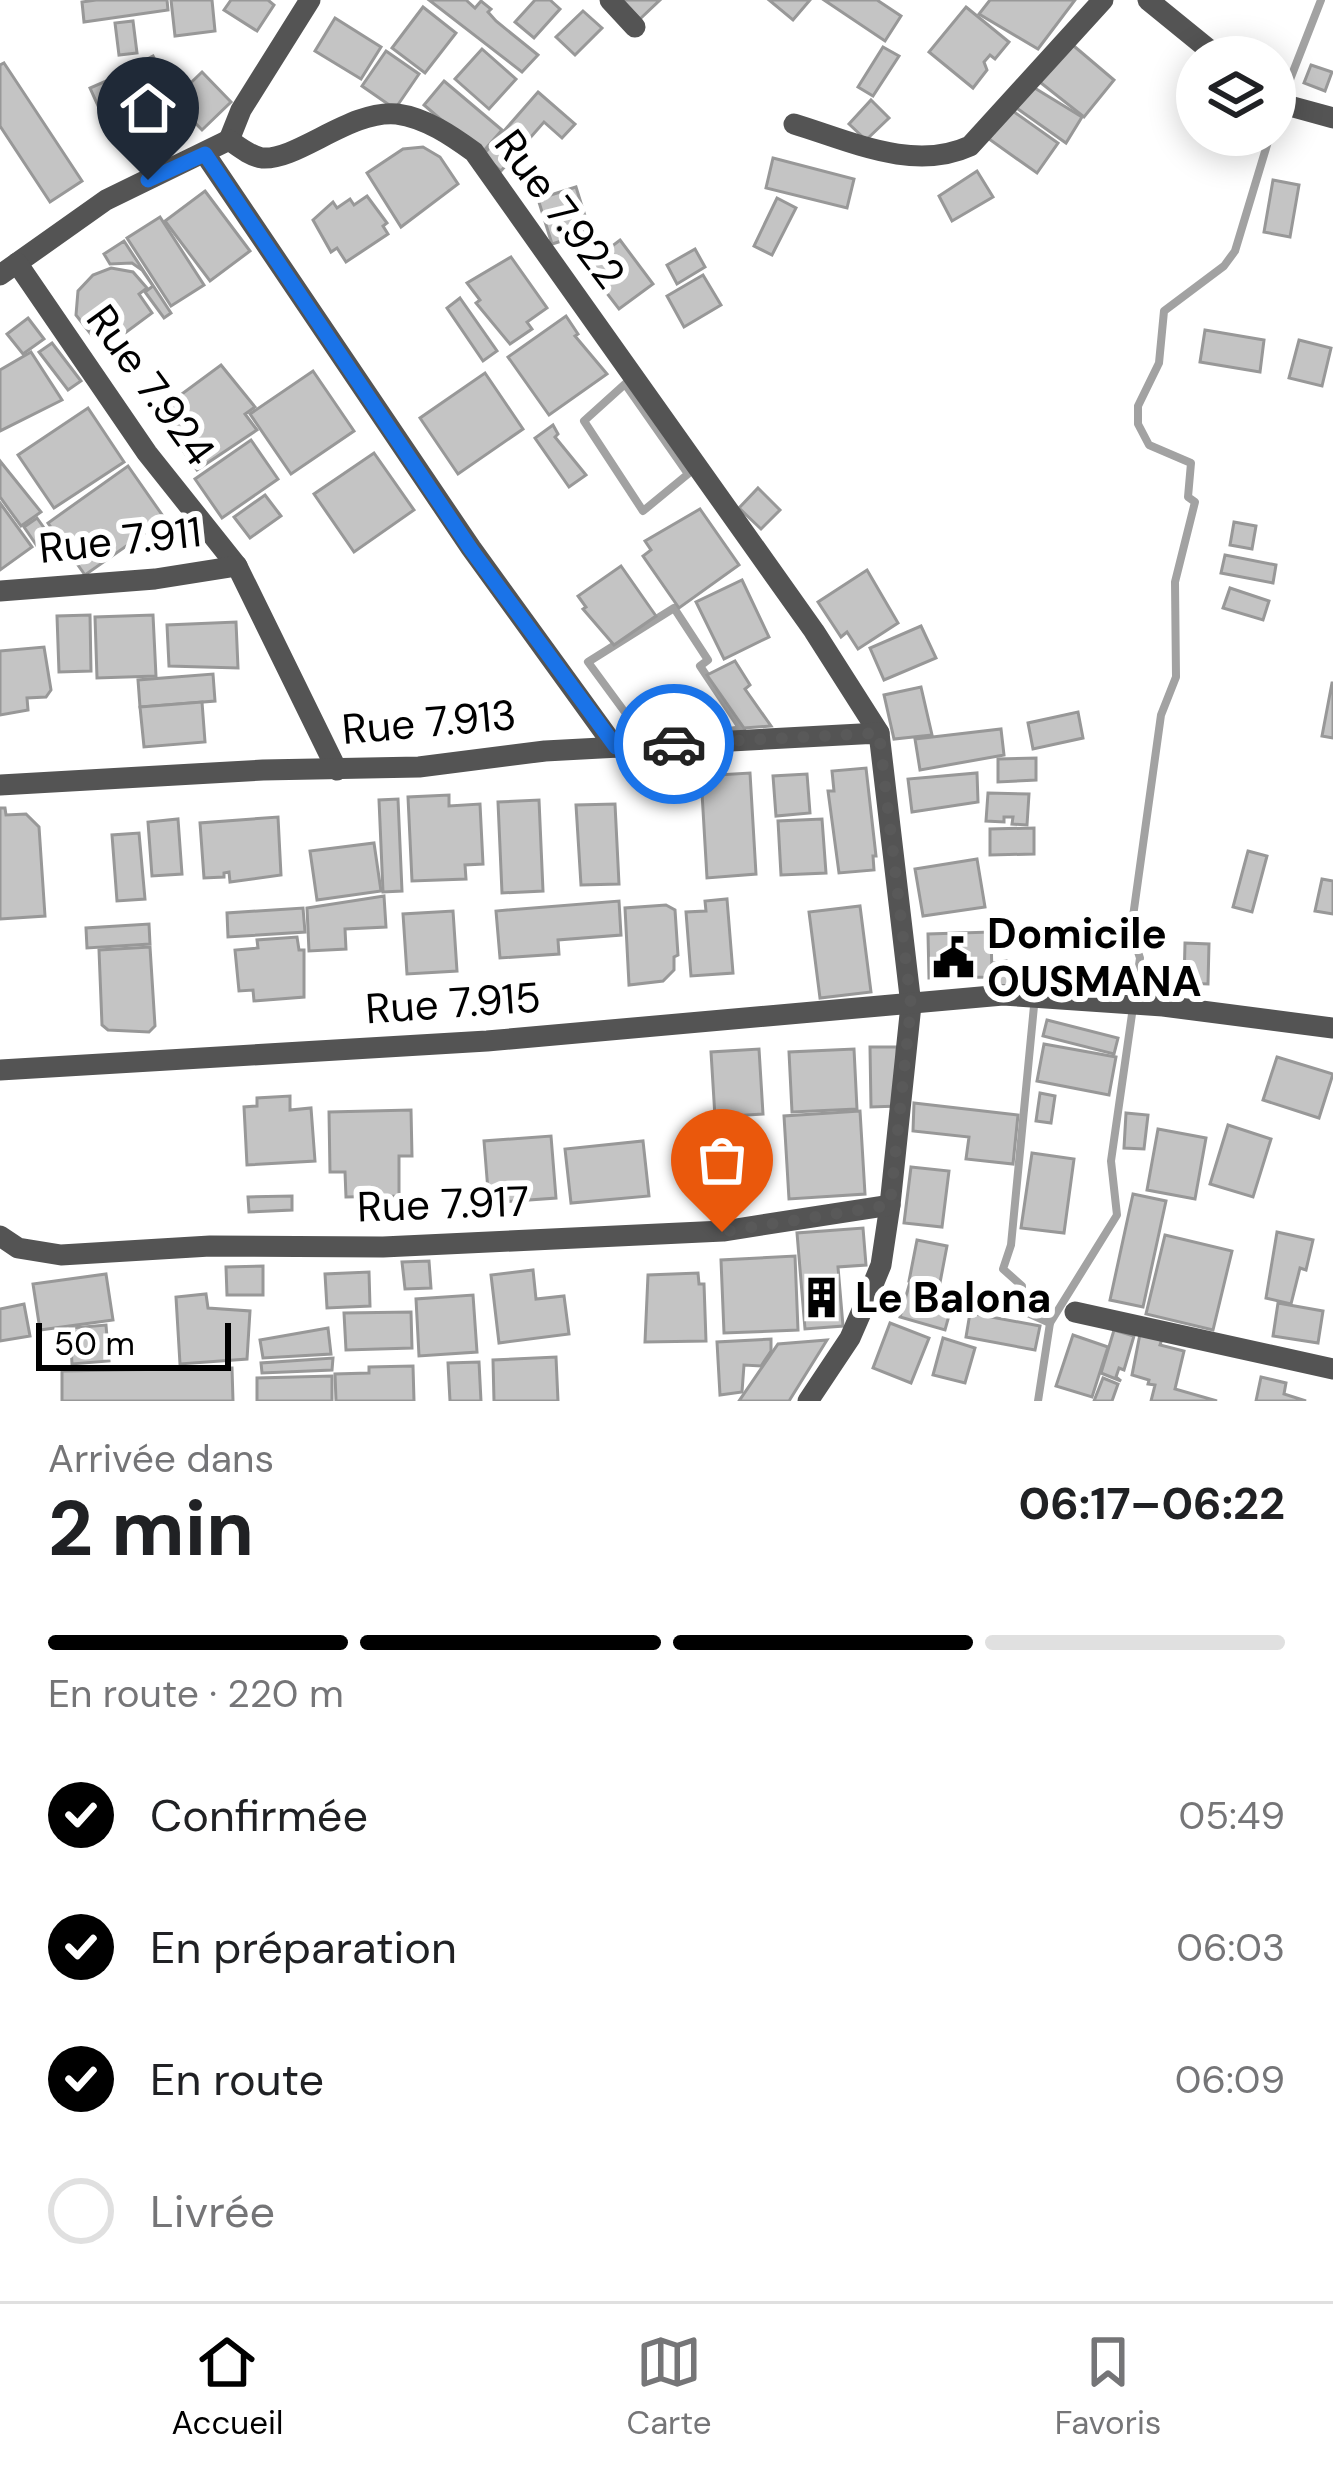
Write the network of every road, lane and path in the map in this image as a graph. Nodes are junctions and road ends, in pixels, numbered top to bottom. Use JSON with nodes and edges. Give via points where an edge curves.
{"nodes":[{"id":1,"x":310,"y":0,"type":"edge"},
{"id":2,"x":610,"y":0,"type":"edge"},
{"id":3,"x":1103,"y":0,"type":"edge"},
{"id":4,"x":1161,"y":4,"type":"edge"},
{"id":5,"x":634,"y":27,"type":"dead end"},
{"id":6,"x":1196,"y":36,"type":"edge"},
{"id":7,"x":1296,"y":108,"type":"edge"},
{"id":8,"x":1333,"y":118,"type":"edge"},
{"id":9,"x":794,"y":124,"type":"dead end"},
{"id":10,"x":229,"y":140,"type":"junction"},
{"id":11,"x":205,"y":154,"type":"junction"},
{"id":12,"x":8,"y":269,"type":"edge"},
{"id":13,"x":237,"y":566,"type":"junction"},
{"id":14,"x":0,"y":592,"type":"edge"},
{"id":15,"x":879,"y":733,"type":"junction"},
{"id":16,"x":616,"y":747,"type":"junction"},
{"id":17,"x":337,"y":770,"type":"junction"},
{"id":18,"x":0,"y":785,"type":"edge"},
{"id":19,"x":911,"y":1005,"type":"junction"},
{"id":20,"x":1333,"y":1028,"type":"edge"},
{"id":21,"x":0,"y":1070,"type":"edge"},
{"id":22,"x":890,"y":1205,"type":"junction"},
{"id":23,"x":0,"y":1236,"type":"edge"},
{"id":24,"x":1075,"y":1312,"type":"dead end"},
{"id":25,"x":1333,"y":1369,"type":"edge"},
{"id":26,"x":808,"y":1401,"type":"edge"}],
"edges":[{"from":1,"to":10,"type":"street"},
{"from":2,"to":5,"type":"street"},
{"from":3,"to":9,"type":"street","via":[[970,146],[953,154],[896,154]]},
{"from":4,"to":6,"type":"street"},
{"from":7,"to":8,"type":"street"},
{"from":10,"to":11,"type":"street"},
{"from":10,"to":15,"type":"street","name":"Rue 7.922","via":[[273,157],[371,115],[399,114],[474,152]]},
{"from":11,"to":12,"type":"street","via":[[106,200]]},
{"from":11,"to":16,"type":"street","via":[[457,529]]},
{"from":12,"to":13,"type":"street","name":"Rue 7.924"},
{"from":13,"to":14,"type":"street","name":"Rue 7.911"},
{"from":13,"to":17,"type":"street","name":"Rue 7.911"},
{"from":15,"to":16,"type":"street","name":"Rue 7.913"},
{"from":15,"to":19,"type":"street"},
{"from":16,"to":17,"type":"street","name":"Rue 7.913"},
{"from":17,"to":18,"type":"street","name":"Rue 7.913"},
{"from":19,"to":20,"type":"street","name":"Rue 7.915","via":[[1022,995]]},
{"from":19,"to":21,"type":"street","name":"Rue 7.915"},
{"from":19,"to":22,"type":"street"},
{"from":22,"to":23,"type":"street","name":"Rue 7.917","via":[[722,1232],[383,1247],[61,1255],[18,1248]]},
{"from":22,"to":26,"type":"street","via":[[867,1299]]},
{"from":24,"to":25,"type":"street"}]}
